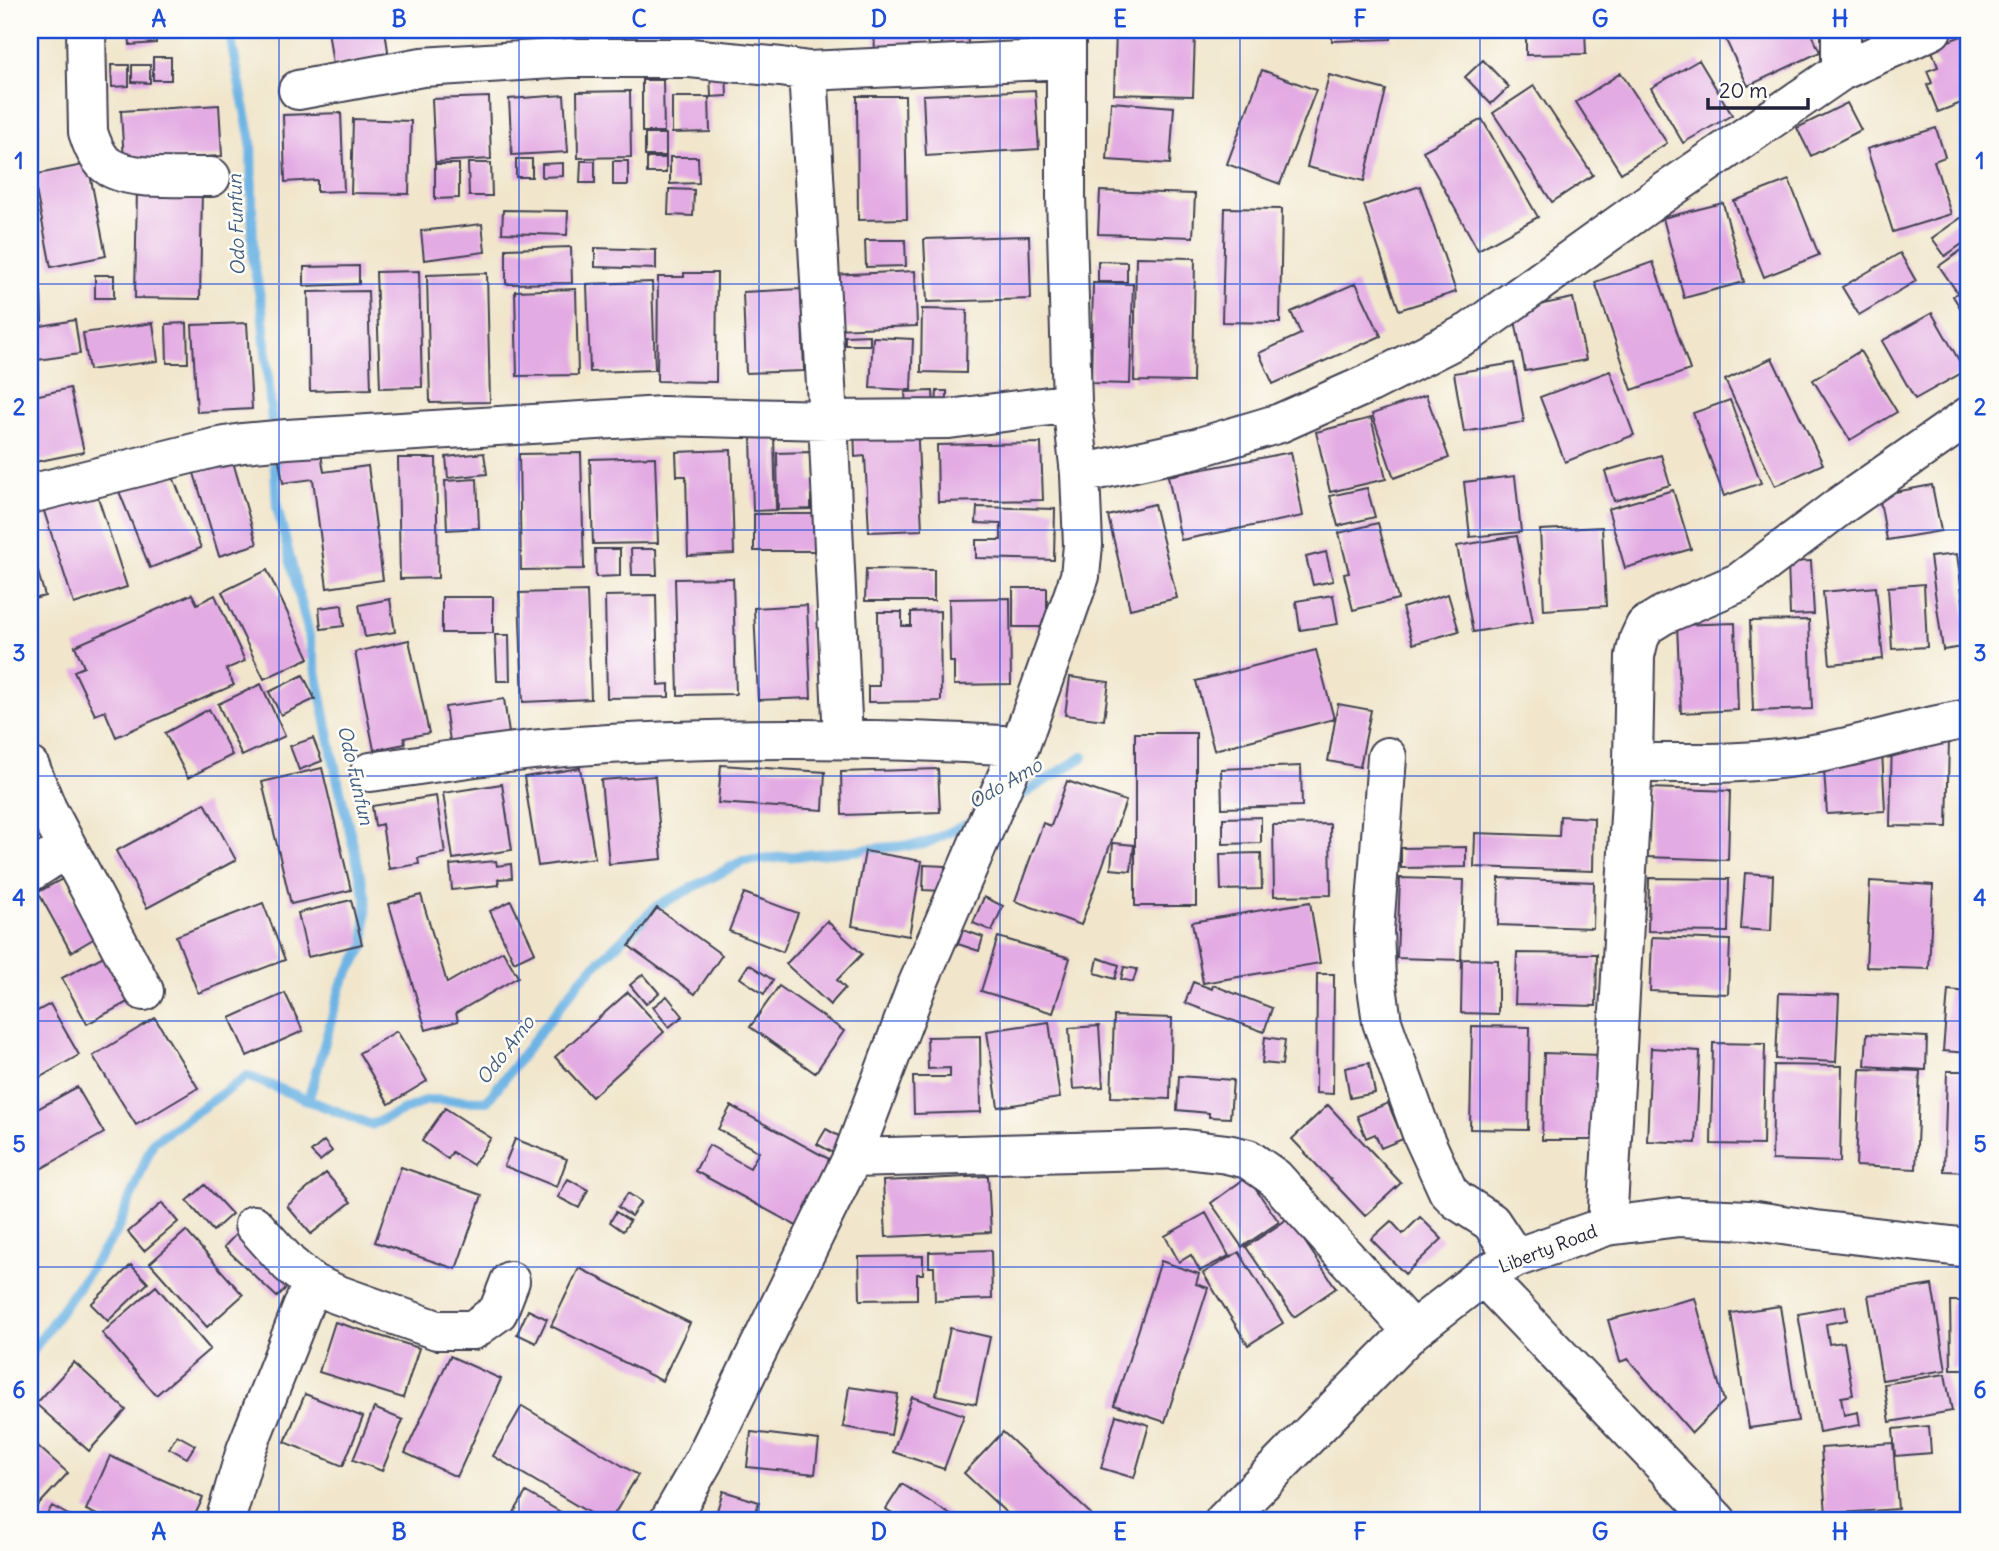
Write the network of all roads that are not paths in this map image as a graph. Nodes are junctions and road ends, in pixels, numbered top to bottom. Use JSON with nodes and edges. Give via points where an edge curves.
{"nodes":[{"id":1,"x":86,"y":30,"type":"edge"},
{"id":2,"x":1840,"y":30,"type":"edge"},
{"id":3,"x":1932,"y":30,"type":"edge"},
{"id":4,"x":1066,"y":44,"type":"edge"},
{"id":5,"x":808,"y":71,"type":"junction"},
{"id":6,"x":1841,"y":71,"type":"junction"},
{"id":7,"x":298,"y":90,"type":"dead end"},
{"id":8,"x":211,"y":177,"type":"dead end"},
{"id":9,"x":1072,"y":403,"type":"junction"},
{"id":10,"x":1969,"y":416,"type":"edge"},
{"id":11,"x":828,"y":420,"type":"junction"},
{"id":12,"x":1080,"y":474,"type":"junction"},
{"id":13,"x":30,"y":494,"type":"edge"},
{"id":14,"x":1969,"y":719,"type":"edge"},
{"id":15,"x":843,"y":739,"type":"junction"},
{"id":16,"x":1020,"y":746,"type":"junction"},
{"id":17,"x":1387,"y":758,"type":"dead end"},
{"id":18,"x":1633,"y":763,"type":"junction"},
{"id":19,"x":30,"y":767,"type":"edge"},
{"id":20,"x":370,"y":772,"type":"dead end"},
{"id":21,"x":67,"y":848,"type":"junction"},
{"id":22,"x":30,"y":872,"type":"edge"},
{"id":23,"x":144,"y":991,"type":"dead end"},
{"id":24,"x":852,"y":1158,"type":"junction"},
{"id":25,"x":254,"y":1225,"type":"dead end"},
{"id":26,"x":1606,"y":1226,"type":"junction"},
{"id":27,"x":1969,"y":1248,"type":"edge"},
{"id":28,"x":1499,"y":1267,"type":"junction"},
{"id":29,"x":510,"y":1281,"type":"dead end"},
{"id":30,"x":312,"y":1283,"type":"junction"},
{"id":31,"x":1412,"y":1331,"type":"junction"},
{"id":32,"x":225,"y":1521,"type":"edge"},
{"id":33,"x":669,"y":1521,"type":"edge"},
{"id":34,"x":1224,"y":1521,"type":"edge"},
{"id":35,"x":1717,"y":1521,"type":"edge"}],
"edges":[{"from":1,"to":8,"type":"street","via":[[88,132],[103,162],[140,176]]},
{"from":2,"to":6,"type":"street"},
{"from":3,"to":6,"type":"street"},
{"from":4,"to":5,"type":"street"},
{"from":4,"to":9,"type":"street"},
{"from":5,"to":7,"type":"street","via":[[690,58],[569,58],[422,66]]},
{"from":5,"to":11,"type":"street"},
{"from":6,"to":12,"type":"street","via":[[1470,331],[1280,423],[1193,449]]},
{"from":9,"to":11,"type":"street","via":[[949,419]]},
{"from":9,"to":12,"type":"street"},
{"from":10,"to":18,"type":"street","via":[[1740,582],[1645,626],[1635,656]]},
{"from":11,"to":13,"type":"street","via":[[662,416],[254,442]]},
{"from":11,"to":15,"type":"street"},
{"from":12,"to":16,"type":"street","via":[[1080,576]]},
{"from":14,"to":18,"type":"street","via":[[1761,762]]},
{"from":15,"to":16,"type":"street"},
{"from":15,"to":20,"type":"street","via":[[563,748]]},
{"from":16,"to":24,"type":"street","via":[[916,988]]},
{"from":17,"to":28,"type":"street","via":[[1374,930],[1382,1023],[1447,1191],[1491,1222]]},
{"from":18,"to":26,"type":"street"},
{"from":19,"to":21,"type":"street"},
{"from":21,"to":22,"type":"street"},
{"from":21,"to":23,"type":"street"},
{"from":24,"to":31,"type":"street","via":[[1185,1149],[1248,1158],[1275,1178]]},
{"from":24,"to":33,"type":"street","via":[[704,1460]]},
{"from":25,"to":30,"type":"street"},
{"from":26,"to":27,"type":"street","name":"Liberty Road","via":[[1679,1217],[1749,1220]]},
{"from":26,"to":28,"type":"street","name":"Liberty Road"},
{"from":28,"to":31,"type":"street","name":"Liberty Road"},
{"from":28,"to":35,"type":"street"},
{"from":29,"to":30,"type":"street","via":[[498,1312],[481,1324],[473,1329],[437,1330]]},
{"from":30,"to":32,"type":"street","via":[[246,1450]]},
{"from":31,"to":34,"type":"street","name":"Liberty Road"}]}
